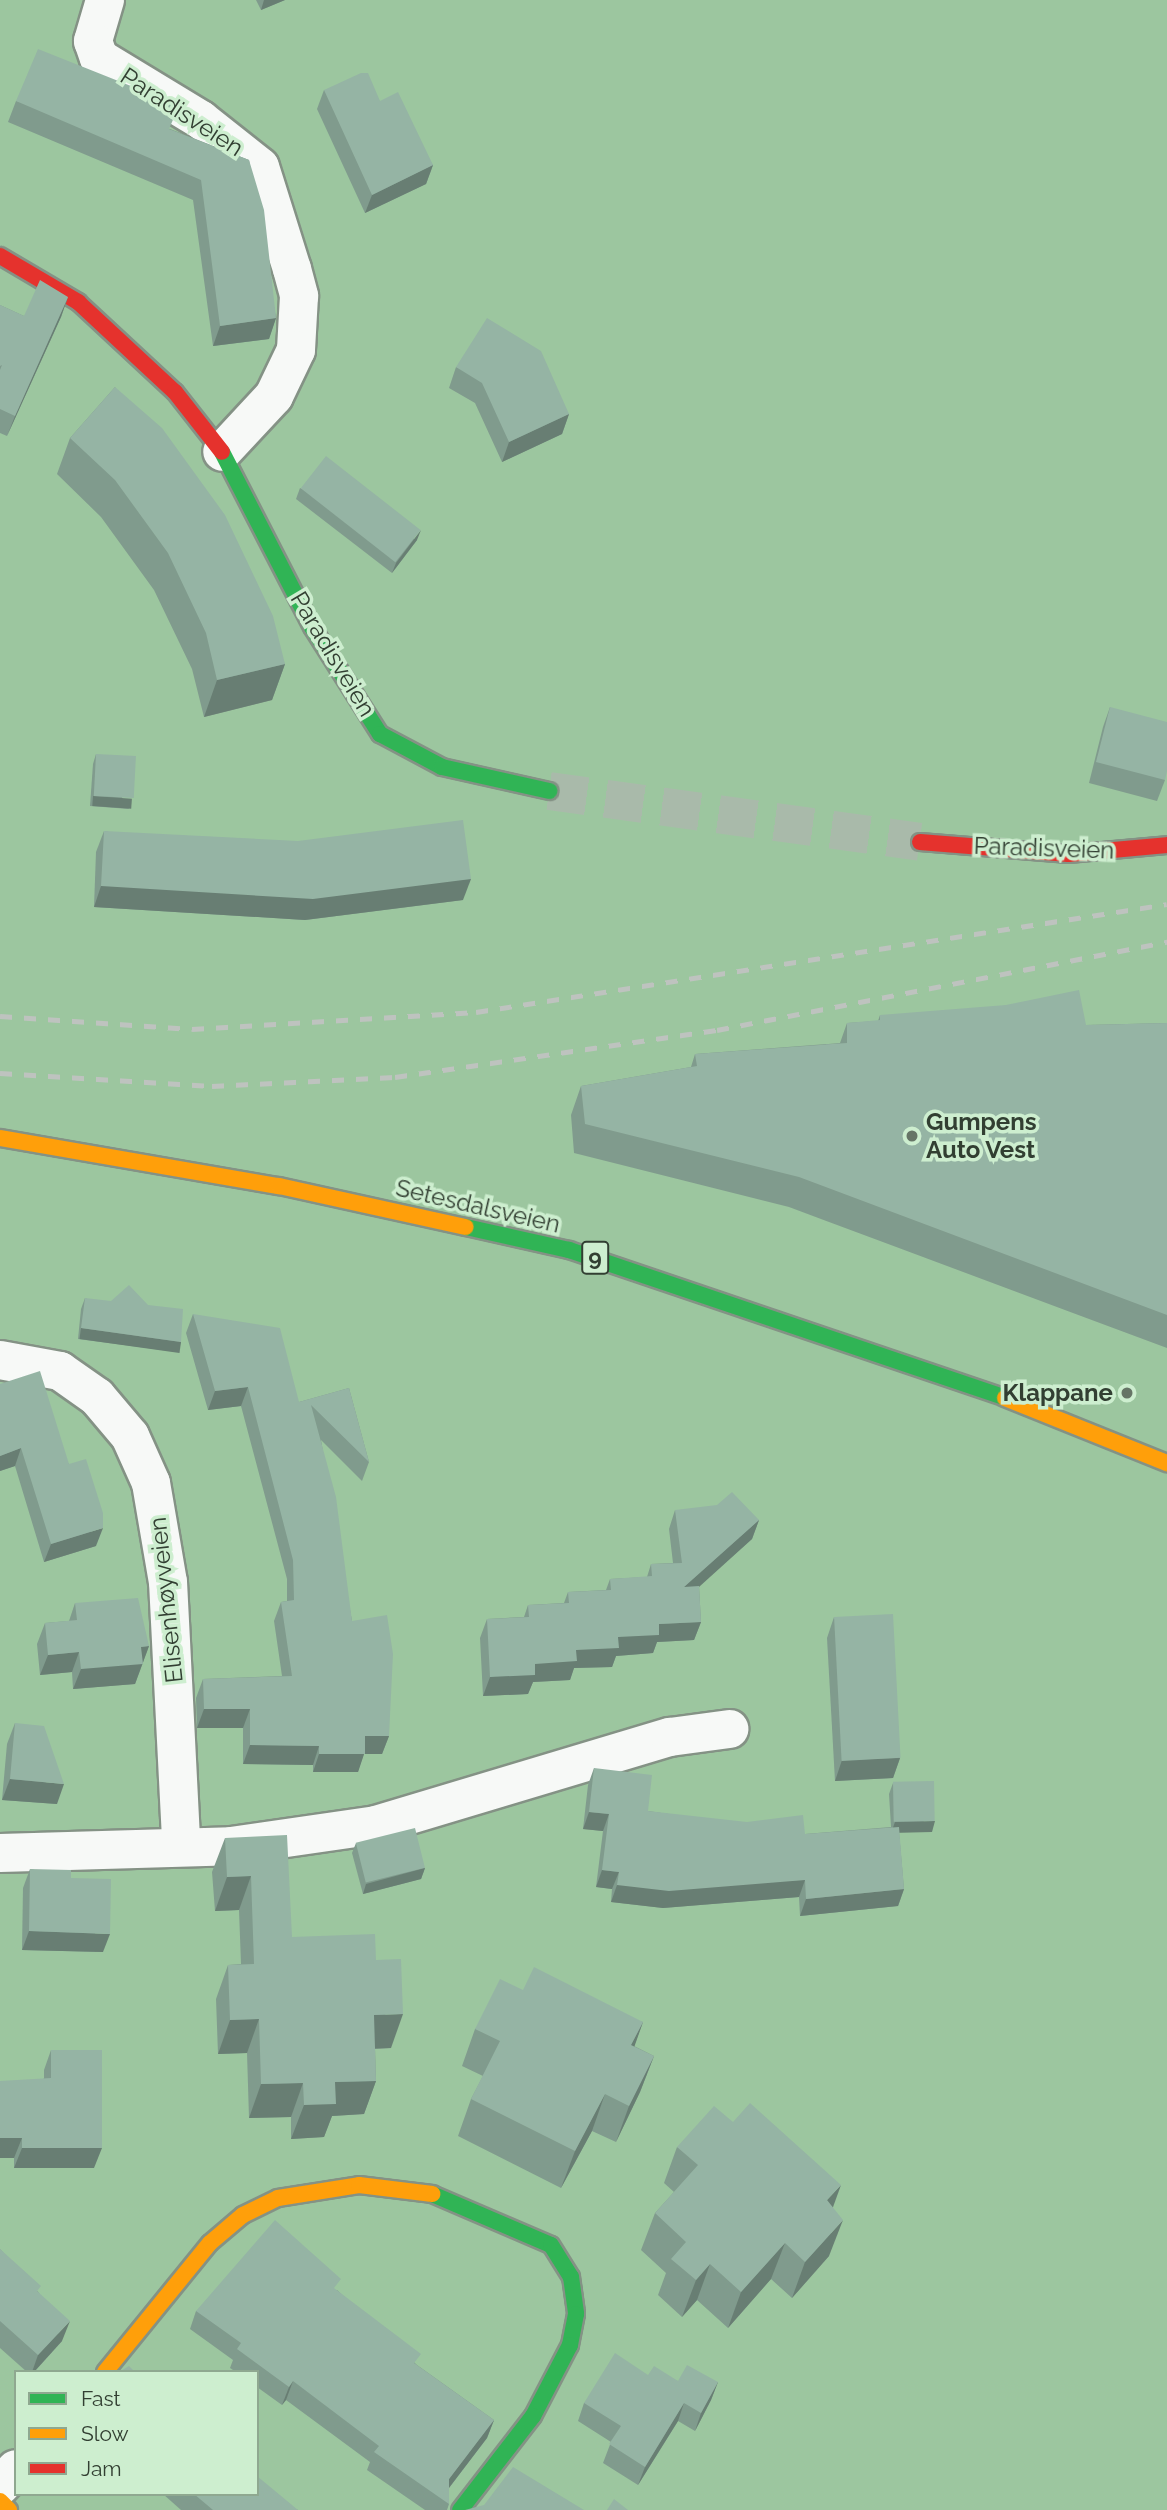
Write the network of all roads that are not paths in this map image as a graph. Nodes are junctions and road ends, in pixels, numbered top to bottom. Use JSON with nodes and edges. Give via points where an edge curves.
{"nodes":[{"id":1,"x":105,"y":0,"type":"edge"},
{"id":2,"x":0,"y":256,"type":"edge"},
{"id":3,"x":222,"y":452,"type":"junction"},
{"id":4,"x":549,"y":791,"type":"tunnel mouth"},
{"id":5,"x":920,"y":842,"type":"tunnel mouth"},
{"id":6,"x":1167,"y":845,"type":"edge"},
{"id":7,"x":0,"y":1138,"type":"edge"},
{"id":8,"x":0,"y":1360,"type":"edge"},
{"id":9,"x":1167,"y":1463,"type":"edge"},
{"id":10,"x":729,"y":1729,"type":"dead end"},
{"id":11,"x":181,"y":1843,"type":"junction"},
{"id":12,"x":0,"y":1853,"type":"edge"},
{"id":13,"x":107,"y":2370,"type":"edge"},
{"id":14,"x":14,"y":2471,"type":"edge"},
{"id":15,"x":0,"y":2486,"type":"edge"},
{"id":16,"x":0,"y":2501,"type":"edge"},
{"id":17,"x":9,"y":2510,"type":"edge"},
{"id":18,"x":460,"y":2510,"type":"edge"}],
"edges":[{"from":1,"to":3,"type":"street","name":"Paradisveien","via":[[93,41],[99,58],[201,120],[260,167],[297,287],[296,350],[274,396]]},
{"from":2,"to":3,"type":"main road","name":"Paradisveien","via":[[78,302],[130,345]]},
{"from":3,"to":4,"type":"main road","name":"Paradisveien","via":[[312,627],[380,734],[442,767]]},
{"from":5,"to":6,"type":"main road","name":"Paradisveien","via":[[1069,854]]},
{"from":7,"to":9,"type":"main road","name":"Setesdalsveien","number":"9","via":[[292,1188],[569,1250],[951,1377]]},
{"from":8,"to":11,"type":"street","name":"Elisenhøyveien","via":[[60,1371],[97,1397],[130,1436],[151,1483],[168,1582]]},
{"from":10,"to":11,"type":"street","via":[[670,1737],[376,1825],[231,1846]]},
{"from":11,"to":12,"type":"street","via":[[24,1857]]},
{"from":13,"to":18,"type":"main road","via":[[210,2243],[243,2215],[278,2198],[359,2185],[407,2187],[461,2201],[551,2245],[571,2277],[576,2314],[570,2345],[533,2416]]},
{"from":14,"to":15,"type":"street"},
{"from":16,"to":17,"type":"main road"}]}
